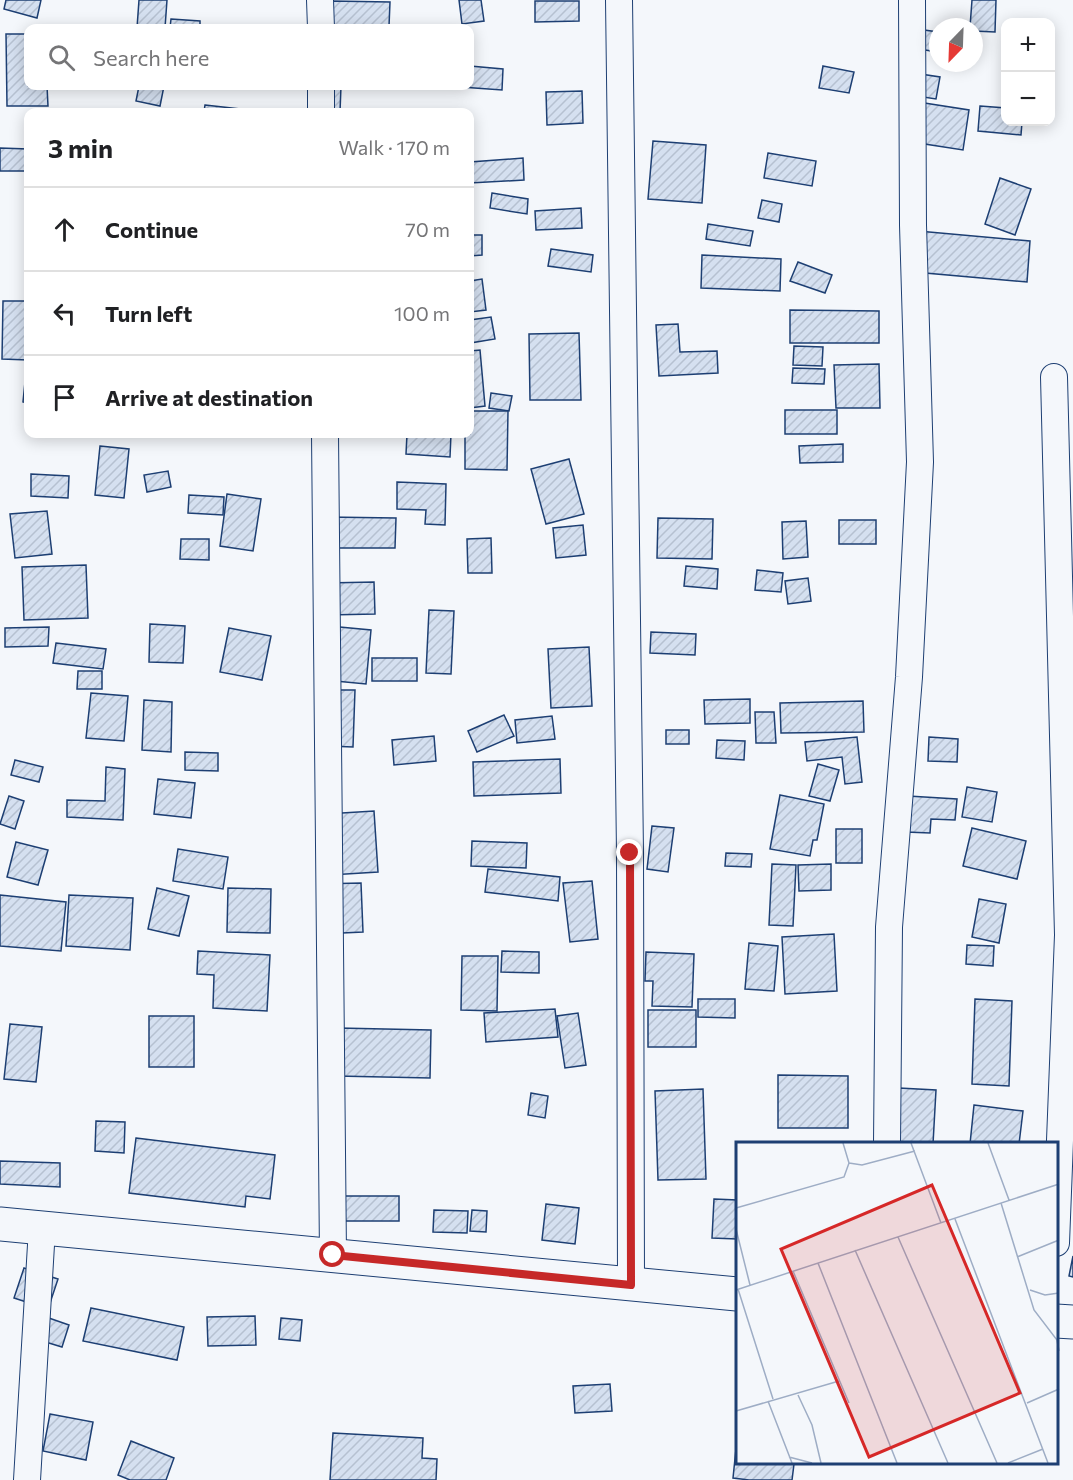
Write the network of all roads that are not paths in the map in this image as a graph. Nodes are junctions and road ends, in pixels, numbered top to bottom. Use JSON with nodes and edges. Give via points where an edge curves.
{"nodes":[{"id":1,"x":320,"y":0,"type":"edge"},
{"id":2,"x":619,"y":0,"type":"edge"},
{"id":3,"x":912,"y":0,"type":"edge"},
{"id":4,"x":321,"y":24,"type":"edge"},
{"id":5,"x":321,"y":90,"type":"edge"},
{"id":6,"x":321,"y":108,"type":"edge"},
{"id":7,"x":1054,"y":377,"type":"dead end"},
{"id":8,"x":325,"y":438,"type":"edge"},
{"id":9,"x":1066,"y":538,"type":"edge"},
{"id":10,"x":887,"y":1142,"type":"edge"},
{"id":11,"x":1058,"y":1192,"type":"edge"},
{"id":12,"x":0,"y":1224,"type":"edge"},
{"id":13,"x":42,"y":1228,"type":"junction"},
{"id":14,"x":333,"y":1255,"type":"junction"},
{"id":15,"x":631,"y":1285,"type":"junction"},
{"id":16,"x":736,"y":1294,"type":"edge"},
{"id":17,"x":1058,"y":1320,"type":"edge"},
{"id":18,"x":1073,"y":1322,"type":"edge"},
{"id":19,"x":27,"y":1480,"type":"edge"}],
"edges":[{"from":1,"to":4,"type":"street"},
{"from":2,"to":15,"type":"street","via":[[630,853]]},
{"from":3,"to":10,"type":"street","via":[[920,462],[909,677],[889,927]]},
{"from":5,"to":6,"type":"street"},
{"from":7,"to":9,"type":"street"},
{"from":8,"to":14,"type":"street"},
{"from":9,"to":11,"type":"street","via":[[1068,935]]},
{"from":12,"to":13,"type":"main road"},
{"from":13,"to":14,"type":"main road"},
{"from":13,"to":19,"type":"street"},
{"from":14,"to":15,"type":"main road"},
{"from":15,"to":16,"type":"main road"},
{"from":17,"to":18,"type":"main road"}]}
